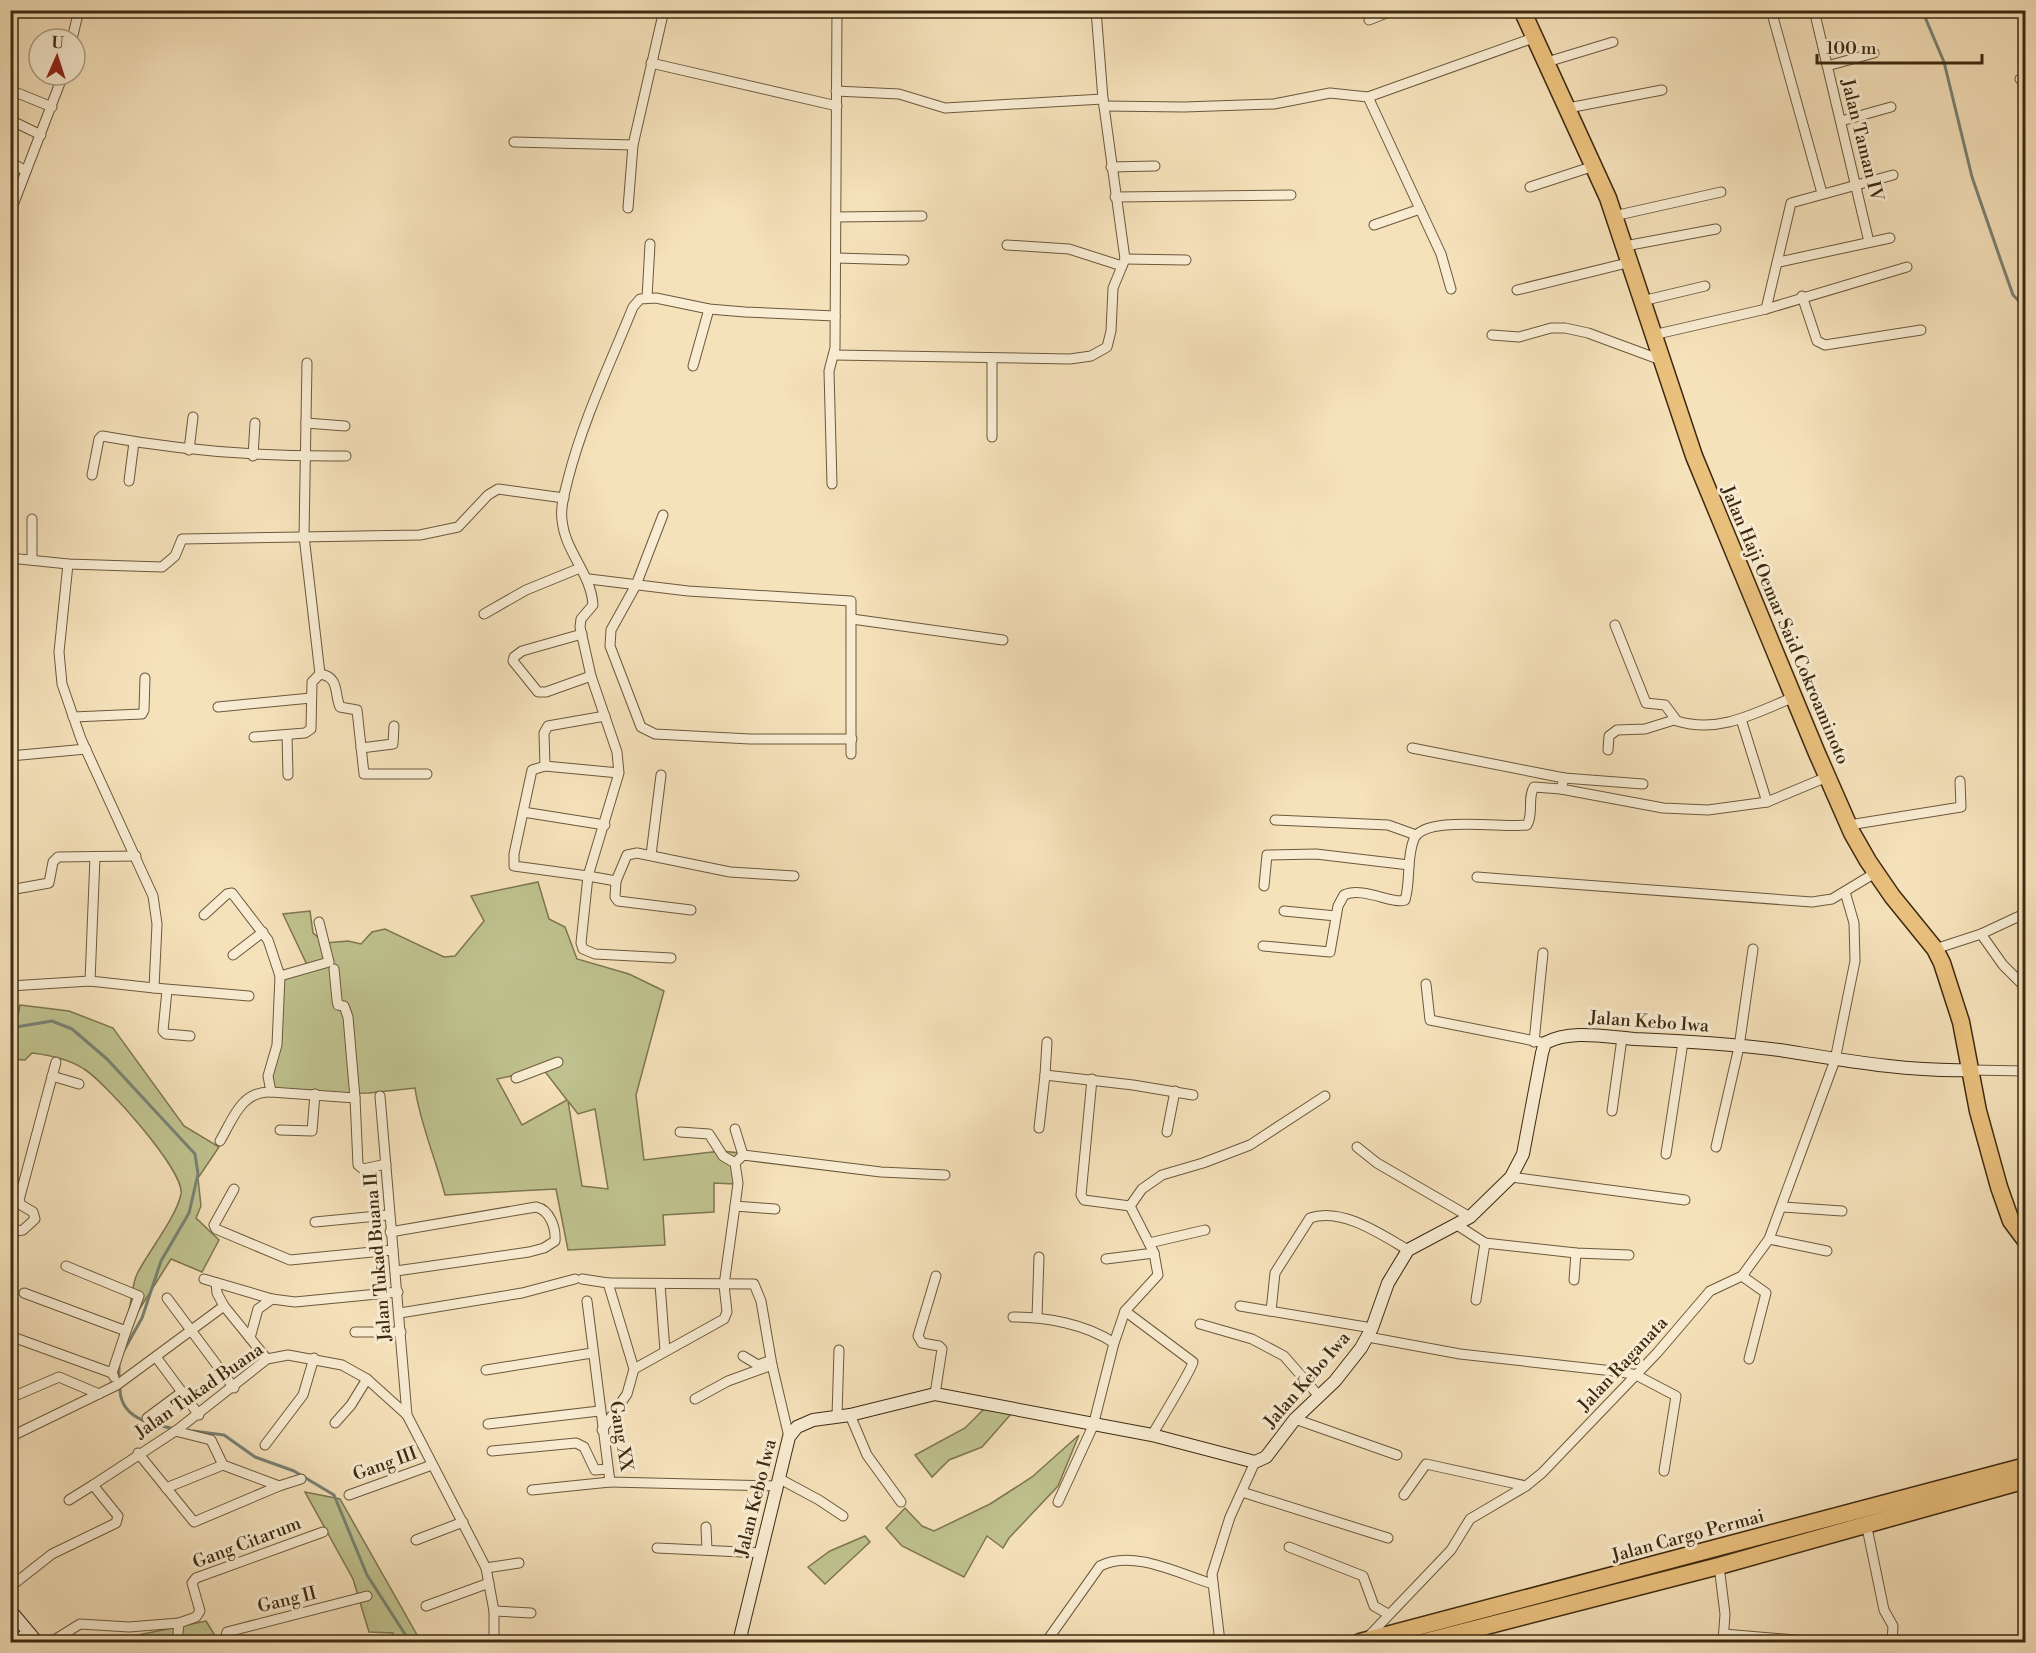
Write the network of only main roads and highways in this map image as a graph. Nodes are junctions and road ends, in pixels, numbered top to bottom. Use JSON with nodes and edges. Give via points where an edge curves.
{"nodes":[{"id":1,"x":1525,"y":11,"type":"edge"},
{"id":2,"x":2025,"y":1241,"type":"edge"},
{"id":3,"x":2025,"y":1466,"type":"edge"},
{"id":4,"x":2025,"y":1480,"type":"edge"},
{"id":5,"x":1362,"y":1642,"type":"edge"},
{"id":6,"x":1424,"y":1642,"type":"edge"}],
"edges":[{"from":1,"to":2,"type":"highway","name":"Jalan Haji Oemar Said Cokroaminoto","via":[[1614,216],[1660,360],[1716,513],[1827,777],[1875,873],[1935,949],[1961,1022],[1987,1147],[2005,1208]]},
{"from":3,"to":5,"type":"highway","name":"Jalan Cargo Permai"},
{"from":4,"to":6,"type":"highway","name":"Jalan Cargo Permai","via":[[1719,1566]]}]}
